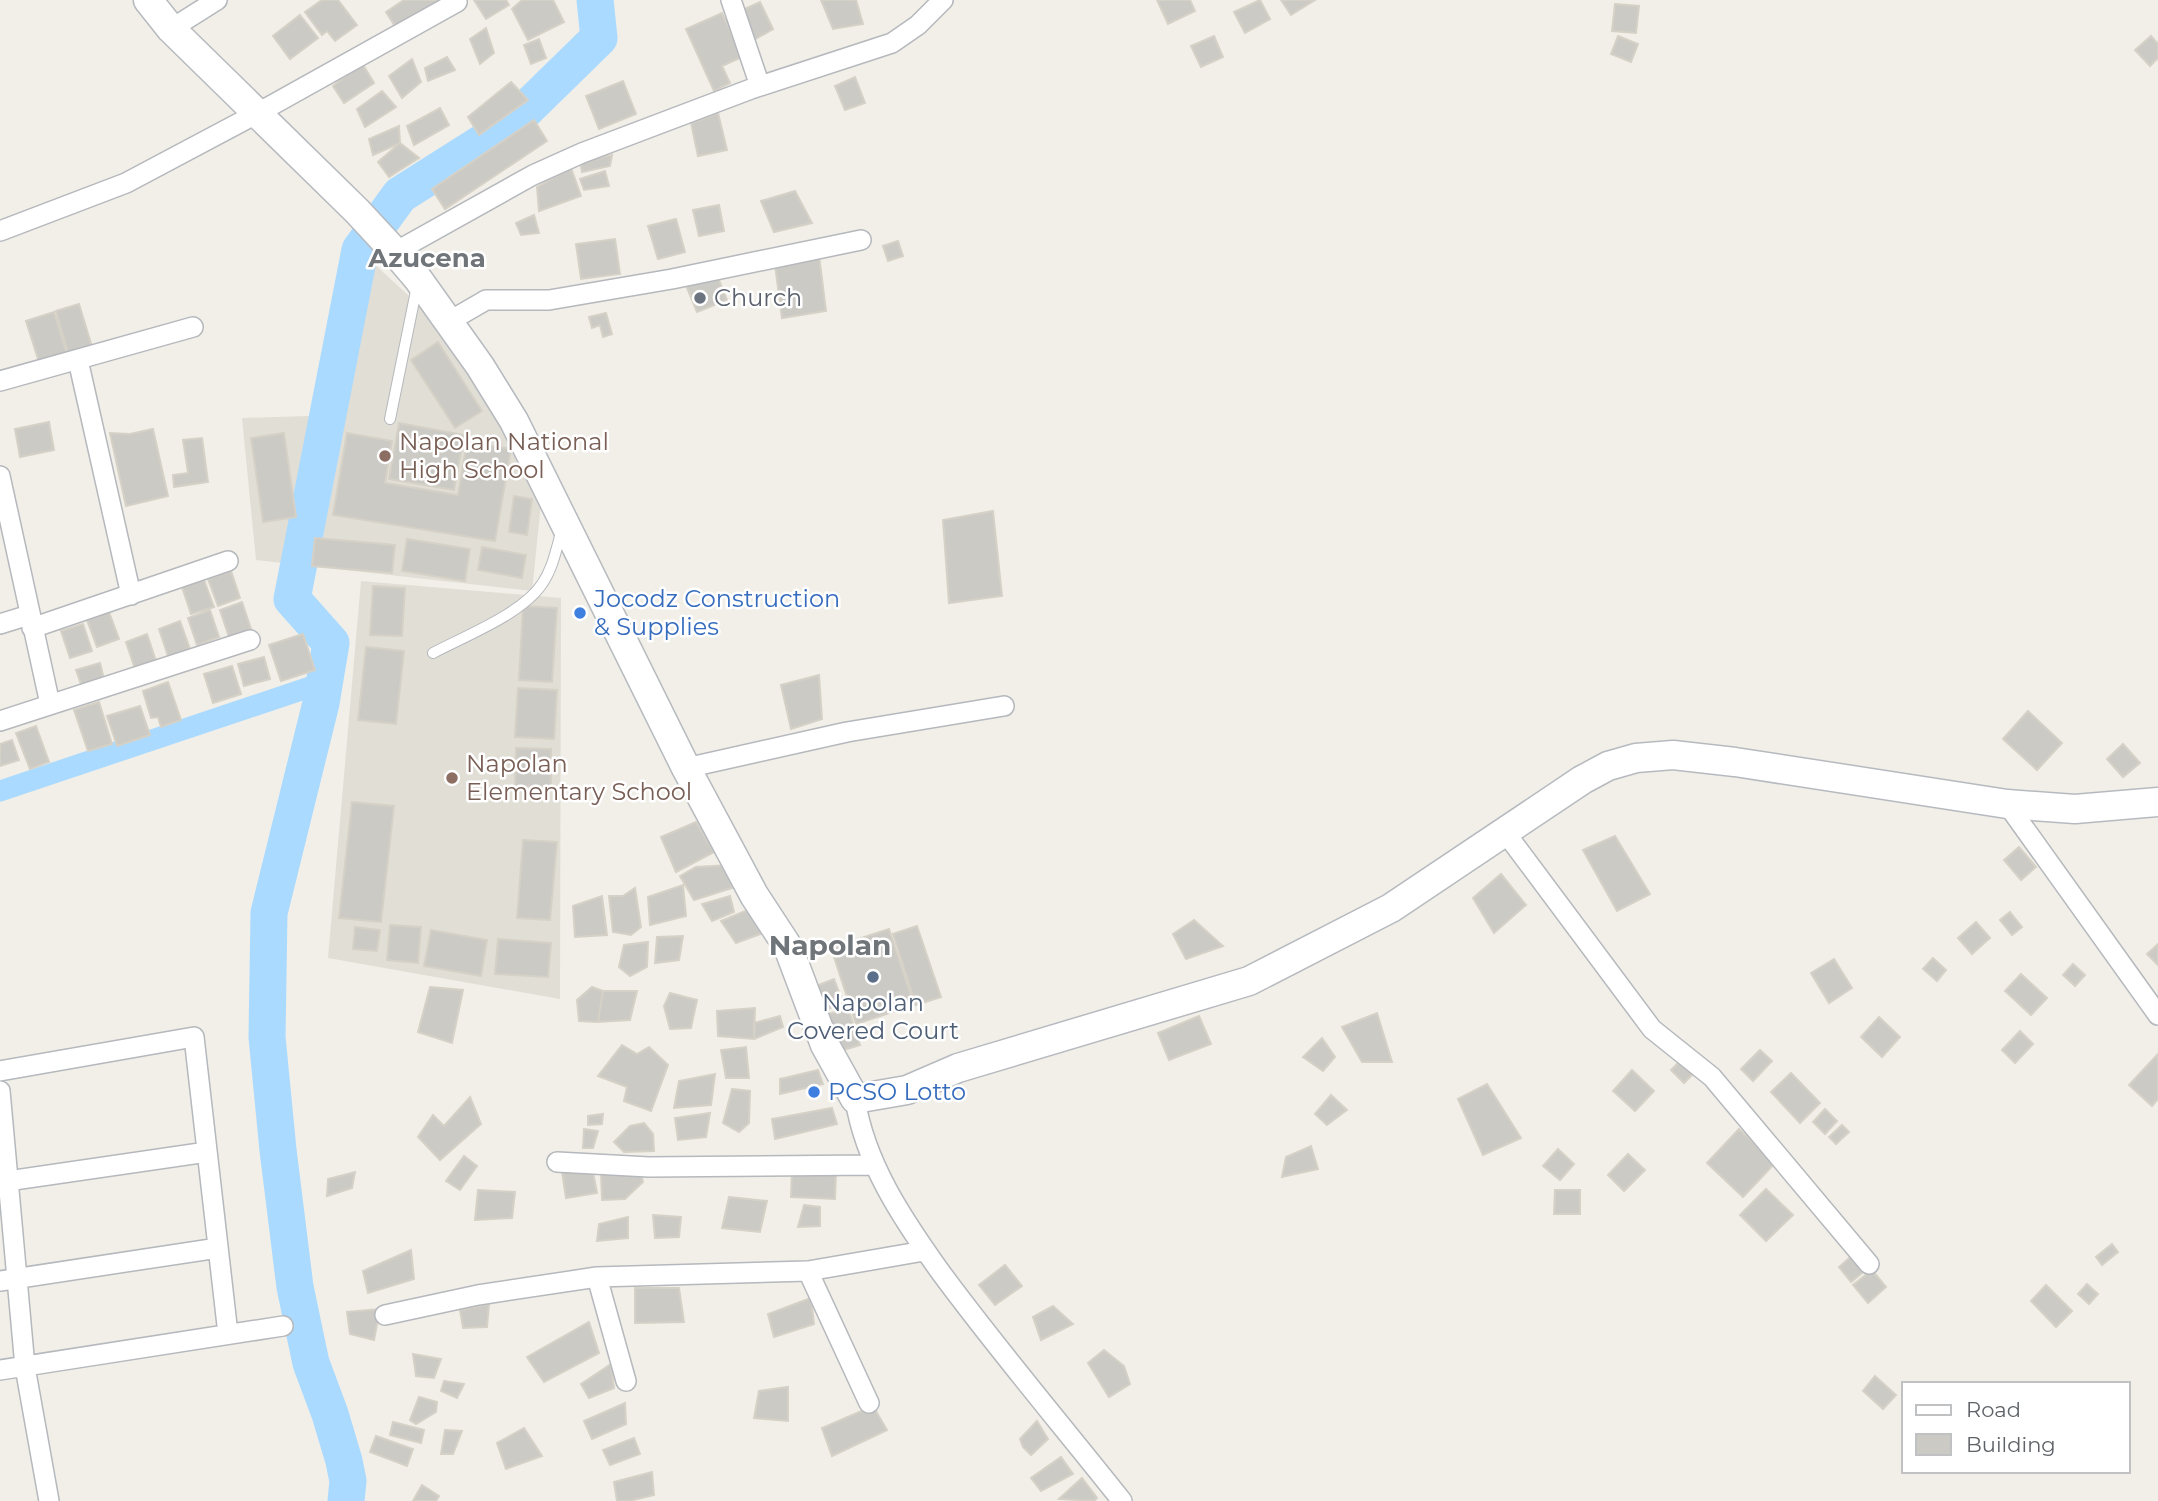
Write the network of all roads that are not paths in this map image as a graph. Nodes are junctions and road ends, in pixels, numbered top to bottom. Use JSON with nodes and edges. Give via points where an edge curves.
{"nodes":[{"id":1,"x":148,"y":0,"type":"edge"},
{"id":2,"x":217,"y":0,"type":"edge"},
{"id":3,"x":731,"y":0,"type":"edge"},
{"id":4,"x":943,"y":0,"type":"edge"},
{"id":5,"x":457,"y":2,"type":"dead end"},
{"id":6,"x":171,"y":29,"type":"junction"},
{"id":7,"x":760,"y":86,"type":"junction"},
{"id":8,"x":256,"y":114,"type":"junction"},
{"id":9,"x":0,"y":231,"type":"edge"},
{"id":10,"x":861,"y":240,"type":"dead end"},
{"id":11,"x":386,"y":243,"type":"junction"},
{"id":12,"x":418,"y":279,"type":"junction"},
{"id":13,"x":448,"y":322,"type":"junction"},
{"id":14,"x":193,"y":327,"type":"dead end"},
{"id":15,"x":78,"y":360,"type":"junction"},
{"id":16,"x":0,"y":381,"type":"edge"},
{"id":17,"x":390,"y":419,"type":"dead end"},
{"id":18,"x":0,"y":476,"type":"edge"},
{"id":19,"x":564,"y":522,"type":"junction"},
{"id":20,"x":5,"y":525,"type":"edge"},
{"id":21,"x":228,"y":561,"type":"dead end"},
{"id":22,"x":131,"y":595,"type":"junction"},
{"id":23,"x":31,"y":621,"type":"junction"},
{"id":24,"x":0,"y":624,"type":"edge"},
{"id":25,"x":250,"y":640,"type":"dead end"},
{"id":26,"x":433,"y":653,"type":"dead end"},
{"id":27,"x":50,"y":704,"type":"junction"},
{"id":28,"x":1004,"y":706,"type":"dead end"},
{"id":29,"x":0,"y":721,"type":"edge"},
{"id":30,"x":686,"y":768,"type":"junction"},
{"id":31,"x":2158,"y":802,"type":"edge"},
{"id":32,"x":2007,"y":804,"type":"junction"},
{"id":33,"x":1505,"y":832,"type":"junction"},
{"id":34,"x":2158,"y":1015,"type":"edge"},
{"id":35,"x":0,"y":1071,"type":"edge"},
{"id":36,"x":0,"y":1091,"type":"edge"},
{"id":37,"x":855,"y":1099,"type":"junction"},
{"id":38,"x":207,"y":1152,"type":"junction"},
{"id":39,"x":557,"y":1162,"type":"dead end"},
{"id":40,"x":874,"y":1166,"type":"junction"},
{"id":41,"x":4,"y":1181,"type":"edge"},
{"id":42,"x":218,"y":1248,"type":"junction"},
{"id":43,"x":924,"y":1251,"type":"junction"},
{"id":44,"x":1869,"y":1264,"type":"dead end"},
{"id":45,"x":808,"y":1271,"type":"junction"},
{"id":46,"x":597,"y":1277,"type":"junction"},
{"id":47,"x":8,"y":1280,"type":"edge"},
{"id":48,"x":385,"y":1315,"type":"dead end"},
{"id":49,"x":282,"y":1326,"type":"dead end"},
{"id":50,"x":228,"y":1335,"type":"junction"},
{"id":51,"x":25,"y":1367,"type":"junction"},
{"id":52,"x":0,"y":1370,"type":"edge"},
{"id":53,"x":626,"y":1381,"type":"dead end"},
{"id":54,"x":869,"y":1402,"type":"dead end"},
{"id":55,"x":50,"y":1501,"type":"edge"},
{"id":56,"x":1122,"y":1501,"type":"edge"}],
"edges":[{"from":1,"to":6,"type":"street"},
{"from":2,"to":6,"type":"street"},
{"from":3,"to":7,"type":"street"},
{"from":4,"to":7,"type":"street","via":[[918,26],[892,43]]},
{"from":5,"to":8,"type":"street"},
{"from":6,"to":8,"type":"street"},
{"from":7,"to":11,"type":"street","via":[[533,175]]},
{"from":8,"to":9,"type":"street","via":[[127,183]]},
{"from":8,"to":11,"type":"street"},
{"from":10,"to":13,"type":"street","via":[[549,300],[486,300]]},
{"from":11,"to":12,"type":"street"},
{"from":12,"to":13,"type":"street"},
{"from":12,"to":17,"type":"lane"},
{"from":13,"to":19,"type":"street","via":[[514,421]]},
{"from":14,"to":15,"type":"street"},
{"from":15,"to":16,"type":"street"},
{"from":15,"to":22,"type":"street"},
{"from":18,"to":20,"type":"street"},
{"from":19,"to":26,"type":"lane","via":[[552,564],[536,592],[503,616]]},
{"from":19,"to":30,"type":"street"},
{"from":20,"to":23,"type":"street"},
{"from":21,"to":22,"type":"street"},
{"from":22,"to":23,"type":"street"},
{"from":23,"to":24,"type":"street"},
{"from":23,"to":27,"type":"street"},
{"from":25,"to":27,"type":"street"},
{"from":27,"to":29,"type":"street"},
{"from":28,"to":30,"type":"street","via":[[846,732]]},
{"from":30,"to":37,"type":"street","via":[[754,895],[788,947],[825,1045]]},
{"from":31,"to":32,"type":"street","via":[[2075,809]]},
{"from":32,"to":33,"type":"street","via":[[1673,755],[1608,766]]},
{"from":32,"to":34,"type":"street"},
{"from":33,"to":37,"type":"street","via":[[1391,908],[1249,981],[958,1068],[907,1090]]},
{"from":33,"to":44,"type":"street","via":[[1652,1029],[1712,1077]]},
{"from":35,"to":38,"type":"street","via":[[194,1037]]},
{"from":36,"to":41,"type":"street"},
{"from":37,"to":40,"type":"street"},
{"from":38,"to":41,"type":"street"},
{"from":38,"to":42,"type":"street"},
{"from":39,"to":40,"type":"street","via":[[649,1167]]},
{"from":40,"to":43,"type":"street"},
{"from":41,"to":47,"type":"street"},
{"from":42,"to":47,"type":"street"},
{"from":42,"to":50,"type":"street"},
{"from":43,"to":45,"type":"street"},
{"from":43,"to":56,"type":"street"},
{"from":45,"to":46,"type":"street"},
{"from":45,"to":54,"type":"street"},
{"from":46,"to":48,"type":"street"},
{"from":46,"to":53,"type":"street"},
{"from":47,"to":51,"type":"street"},
{"from":49,"to":50,"type":"street"},
{"from":50,"to":51,"type":"street"},
{"from":51,"to":52,"type":"street"},
{"from":51,"to":55,"type":"street"}]}
